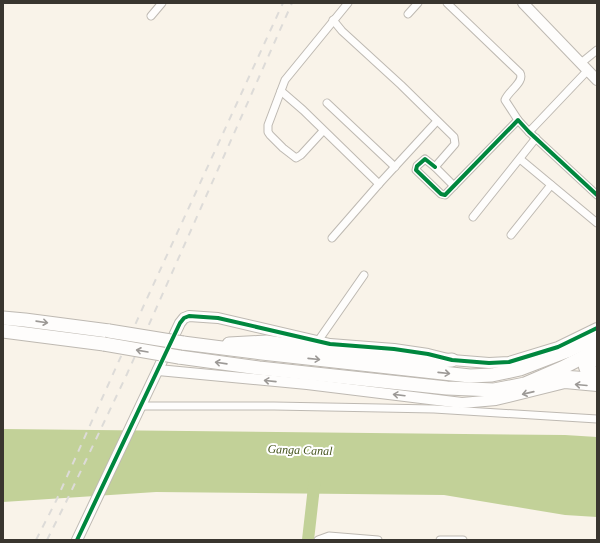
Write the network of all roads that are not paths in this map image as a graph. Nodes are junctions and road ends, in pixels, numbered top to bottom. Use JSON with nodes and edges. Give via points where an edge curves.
{"nodes":[{"id":1,"x":162,"y":3,"type":"edge"},
{"id":2,"x":348,"y":3,"type":"edge"},
{"id":3,"x":418,"y":3,"type":"edge"},
{"id":4,"x":447,"y":3,"type":"edge"},
{"id":5,"x":524,"y":3,"type":"edge"},
{"id":6,"x":408,"y":14,"type":"dead end"},
{"id":7,"x":151,"y":16,"type":"dead end"},
{"id":8,"x":333,"y":20,"type":"junction"},
{"id":9,"x":597,"y":50,"type":"edge"},
{"id":10,"x":584,"y":67,"type":"junction"},
{"id":11,"x":597,"y":80,"type":"edge"},
{"id":12,"x":281,"y":91,"type":"junction"},
{"id":13,"x":327,"y":103,"type":"dead end"},
{"id":14,"x":518,"y":120,"type":"junction"},
{"id":15,"x":437,"y":121,"type":"junction"},
{"id":16,"x":323,"y":131,"type":"junction"},
{"id":17,"x":529,"y":132,"type":"junction"},
{"id":18,"x":536,"y":138,"type":"junction"},
{"id":19,"x":520,"y":159,"type":"junction"},
{"id":20,"x":395,"y":167,"type":"junction"},
{"id":21,"x":435,"y":167,"type":"junction"},
{"id":22,"x":378,"y":184,"type":"junction"},
{"id":23,"x":551,"y":185,"type":"junction"},
{"id":24,"x":454,"y":186,"type":"junction"},
{"id":25,"x":597,"y":194,"type":"edge"},
{"id":26,"x":473,"y":217,"type":"dead end"},
{"id":27,"x":597,"y":223,"type":"edge"},
{"id":28,"x":511,"y":235,"type":"dead end"},
{"id":29,"x":332,"y":238,"type":"dead end"},
{"id":30,"x":364,"y":275,"type":"dead end"},
{"id":31,"x":3,"y":318,"type":"edge"},
{"id":32,"x":597,"y":328,"type":"edge"},
{"id":33,"x":3,"y":331,"type":"edge"},
{"id":34,"x":597,"y":337,"type":"edge"},
{"id":35,"x":318,"y":341,"type":"junction"},
{"id":36,"x":209,"y":346,"type":"junction"},
{"id":37,"x":597,"y":350,"type":"edge"},
{"id":38,"x":452,"y":360,"type":"junction"},
{"id":39,"x":597,"y":360,"type":"edge"},
{"id":40,"x":158,"y":370,"type":"junction"},
{"id":41,"x":596,"y":378,"type":"edge"},
{"id":42,"x":526,"y":384,"type":"junction"},
{"id":43,"x":140,"y":409,"type":"junction"},
{"id":44,"x":597,"y":419,"type":"edge"},
{"id":45,"x":77,"y":540,"type":"edge"},
{"id":46,"x":318,"y":540,"type":"edge"},
{"id":47,"x":378,"y":540,"type":"edge"},
{"id":48,"x":440,"y":540,"type":"edge"},
{"id":49,"x":463,"y":540,"type":"edge"}],
"edges":[{"from":1,"to":7,"type":"street"},
{"from":2,"to":8,"type":"street"},
{"from":3,"to":6,"type":"street"},
{"from":4,"to":14,"type":"street","via":[[522,76],[505,100]]},
{"from":5,"to":10,"type":"street"},
{"from":8,"to":12,"type":"street","via":[[285,80]]},
{"from":8,"to":15,"type":"street"},
{"from":9,"to":10,"type":"street"},
{"from":10,"to":11,"type":"street"},
{"from":10,"to":17,"type":"street"},
{"from":12,"to":16,"type":"street"},
{"from":12,"to":16,"type":"street","via":[[268,125],[268,132],[283,148],[294,157],[298,157]]},
{"from":13,"to":20,"type":"street"},
{"from":14,"to":17,"type":"street"},
{"from":14,"to":24,"type":"street"},
{"from":15,"to":20,"type":"street"},
{"from":15,"to":21,"type":"street","via":[[455,140],[455,144]]},
{"from":16,"to":22,"type":"street"},
{"from":17,"to":18,"type":"street"},
{"from":18,"to":19,"type":"street"},
{"from":18,"to":25,"type":"street"},
{"from":19,"to":23,"type":"street"},
{"from":19,"to":26,"type":"street"},
{"from":20,"to":22,"type":"street"},
{"from":21,"to":24,"type":"street"},
{"from":21,"to":24,"type":"street","via":[[425,159],[416,170],[442,195]]},
{"from":22,"to":29,"type":"street"},
{"from":23,"to":27,"type":"street"},
{"from":23,"to":28,"type":"street"},
{"from":30,"to":35,"type":"street"},
{"from":31,"to":36,"type":"highway","one_way":true,"bridge":true},
{"from":32,"to":38,"type":"street","via":[[558,348],[509,362]]},
{"from":42,"to":33,"type":"highway","one_way":true,"bridge":true,"via":[[494,390],[447,388],[259,368]]},
{"from":36,"to":34,"type":"highway","one_way":true,"via":[[262,354],[470,376],[492,376],[520,370]]},
{"from":35,"to":38,"type":"street","via":[[394,349]]},
{"from":35,"to":40,"type":"street","via":[[218,318],[189,316],[180,323]]},
{"from":36,"to":38,"type":"highway","via":[[266,342],[365,356],[427,362]]},
{"from":37,"to":42,"type":"highway"},
{"from":39,"to":41,"type":"street","via":[[584,367]]},
{"from":41,"to":40,"type":"street","one_way":true,"via":[[496,400],[462,403],[307,384]]},
{"from":40,"to":43,"type":"street"},
{"from":41,"to":42,"type":"street","via":[[569,376]]},
{"from":43,"to":44,"type":"street","via":[[274,406],[434,409]]},
{"from":43,"to":45,"type":"street"},
{"from":46,"to":47,"type":"street","via":[[329,536]]},
{"from":48,"to":49,"type":"street"}]}
